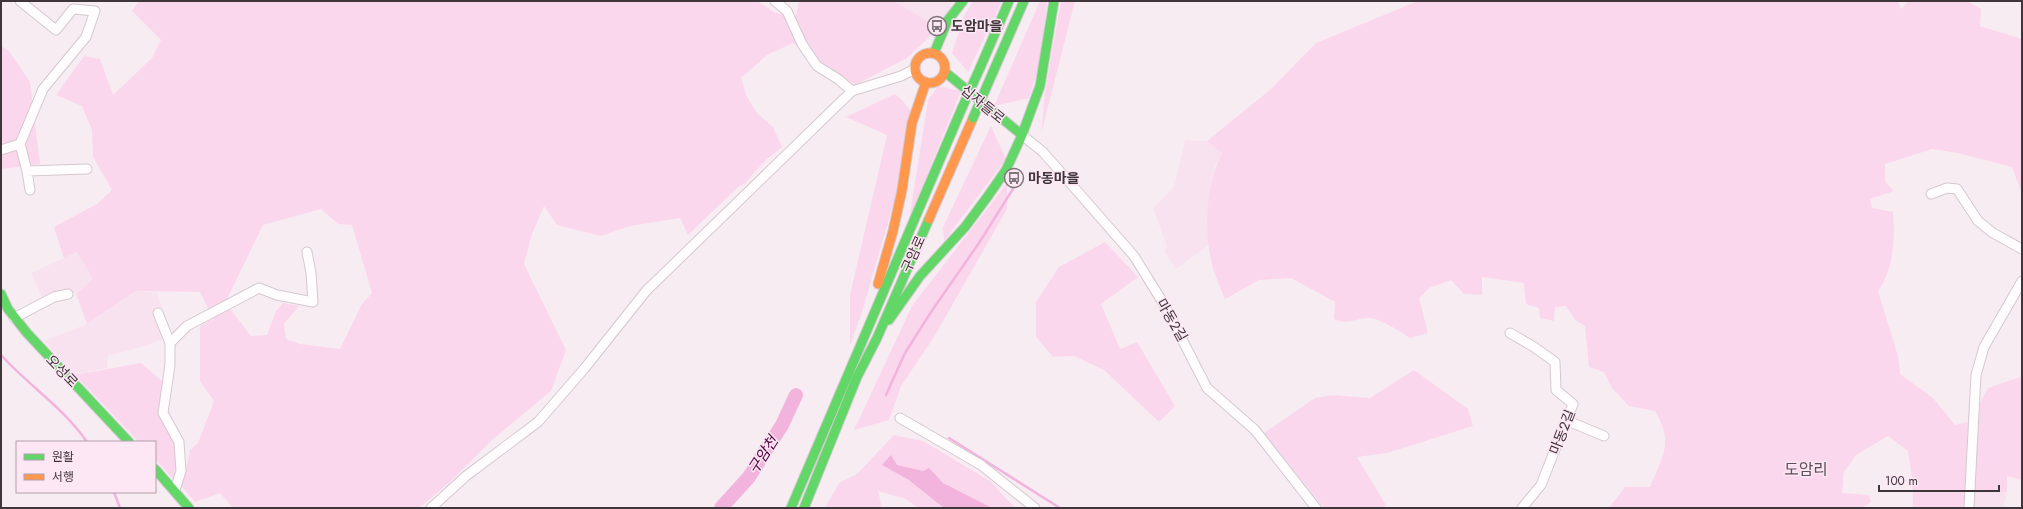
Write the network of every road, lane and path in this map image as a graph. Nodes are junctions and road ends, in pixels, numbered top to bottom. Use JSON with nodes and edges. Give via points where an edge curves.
{"nodes":[{"id":1,"x":20,"y":1,"type":"edge"},
{"id":2,"x":775,"y":1,"type":"edge"},
{"id":3,"x":963,"y":1,"type":"edge"},
{"id":4,"x":1009,"y":1,"type":"edge"},
{"id":5,"x":1024,"y":1,"type":"edge"},
{"id":6,"x":1054,"y":1,"type":"edge"},
{"id":7,"x":934,"y":53,"type":"junction"},
{"id":8,"x":915,"y":69,"type":"junction"},
{"id":9,"x":944,"y":72,"type":"junction"},
{"id":10,"x":926,"y":82,"type":"junction"},
{"id":11,"x":852,"y":92,"type":"junction"},
{"id":12,"x":1022,"y":135,"type":"junction"},
{"id":13,"x":20,"y":144,"type":"junction"},
{"id":14,"x":1,"y":150,"type":"edge"},
{"id":15,"x":87,"y":168,"type":"dead end"},
{"id":16,"x":28,"y":171,"type":"junction"},
{"id":17,"x":30,"y":190,"type":"dead end"},
{"id":18,"x":1932,"y":194,"type":"dead end"},
{"id":19,"x":2022,"y":249,"type":"edge"},
{"id":20,"x":307,"y":252,"type":"dead end"},
{"id":21,"x":2022,"y":281,"type":"edge"},
{"id":22,"x":1,"y":294,"type":"edge"},
{"id":23,"x":68,"y":294,"type":"dead end"},
{"id":24,"x":4,"y":310,"type":"edge"},
{"id":25,"x":158,"y":313,"type":"dead end"},
{"id":26,"x":14,"y":318,"type":"junction"},
{"id":27,"x":1510,"y":333,"type":"dead end"},
{"id":28,"x":877,"y":338,"type":"junction"},
{"id":29,"x":170,"y":343,"type":"junction"},
{"id":30,"x":842,"y":387,"type":"junction"},
{"id":31,"x":900,"y":418,"type":"dead end"},
{"id":32,"x":1568,"y":421,"type":"junction"},
{"id":33,"x":1604,"y":436,"type":"dead end"},
{"id":34,"x":128,"y":441,"type":"edge"},
{"id":35,"x":156,"y":470,"type":"edge"},
{"id":36,"x":175,"y":490,"type":"junction"},
{"id":37,"x":189,"y":508,"type":"edge"},
{"id":38,"x":431,"y":508,"type":"edge"},
{"id":39,"x":791,"y":508,"type":"edge"},
{"id":40,"x":804,"y":508,"type":"edge"},
{"id":41,"x":1035,"y":508,"type":"edge"},
{"id":42,"x":1316,"y":508,"type":"edge"},
{"id":43,"x":1522,"y":508,"type":"edge"},
{"id":44,"x":1969,"y":508,"type":"edge"}],
"edges":[{"from":1,"to":13,"type":"street","via":[[56,30],[73,9],[94,11],[86,37],[43,90]]},
{"from":2,"to":11,"type":"street","via":[[787,11],[802,44],[817,66],[838,79]]},
{"from":3,"to":7,"type":"main road","via":[[948,20]]},
{"from":4,"to":30,"type":"main road","name":"구암로","bridge":true},
{"from":5,"to":28,"type":"main road","name":"구암로","bridge":true},
{"from":6,"to":12,"type":"main road","via":[[1046,57],[1034,111]]},
{"from":7,"to":8,"type":"main road","via":[[920,56]]},
{"from":7,"to":9,"type":"main road","via":[[944,63]]},
{"from":8,"to":10,"type":"main road","via":[[918,78]]},
{"from":8,"to":11,"type":"street"},
{"from":9,"to":10,"type":"main road","via":[[936,82]]},
{"from":9,"to":12,"type":"main road","name":"십자들로"},
{"from":10,"to":30,"type":"main road","via":[[912,123],[893,231]]},
{"from":11,"to":38,"type":"street","via":[[646,291],[538,422],[466,476]]},
{"from":12,"to":28,"type":"main road","via":[[1006,170],[988,196],[965,227],[920,276]]},
{"from":12,"to":42,"type":"street","name":"마동2길","via":[[1043,152],[1134,256],[1165,306],[1208,388],[1255,430]]},
{"from":13,"to":14,"type":"street"},
{"from":13,"to":16,"type":"street"},
{"from":15,"to":16,"type":"street"},
{"from":16,"to":17,"type":"street"},
{"from":18,"to":19,"type":"street","via":[[1947,188],[1957,189],[1978,221],[1993,233]]},
{"from":20,"to":29,"type":"street","via":[[312,302],[277,295],[259,288],[187,326]]},
{"from":21,"to":44,"type":"street","via":[[1984,347],[1976,375]]},
{"from":22,"to":24,"type":"main road","name":"오성로"},
{"from":23,"to":26,"type":"street","via":[[54,297]]},
{"from":24,"to":26,"type":"main road","name":"오성로"},
{"from":25,"to":29,"type":"street"},
{"from":26,"to":34,"type":"main road","name":"오성로"},
{"from":27,"to":32,"type":"street","name":"마동2길","via":[[1555,362],[1556,390],[1573,404]]},
{"from":28,"to":40,"type":"main road","name":"구암로","via":[[857,377]]},
{"from":29,"to":36,"type":"street","via":[[170,365],[163,413],[179,442],[181,471]]},
{"from":30,"to":39,"type":"main road","name":"구암로"},
{"from":31,"to":41,"type":"street","via":[[981,466]]},
{"from":32,"to":33,"type":"street"},
{"from":32,"to":43,"type":"street","name":"마동2길","via":[[1541,485]]},
{"from":35,"to":36,"type":"main road"},
{"from":36,"to":37,"type":"main road"}]}
